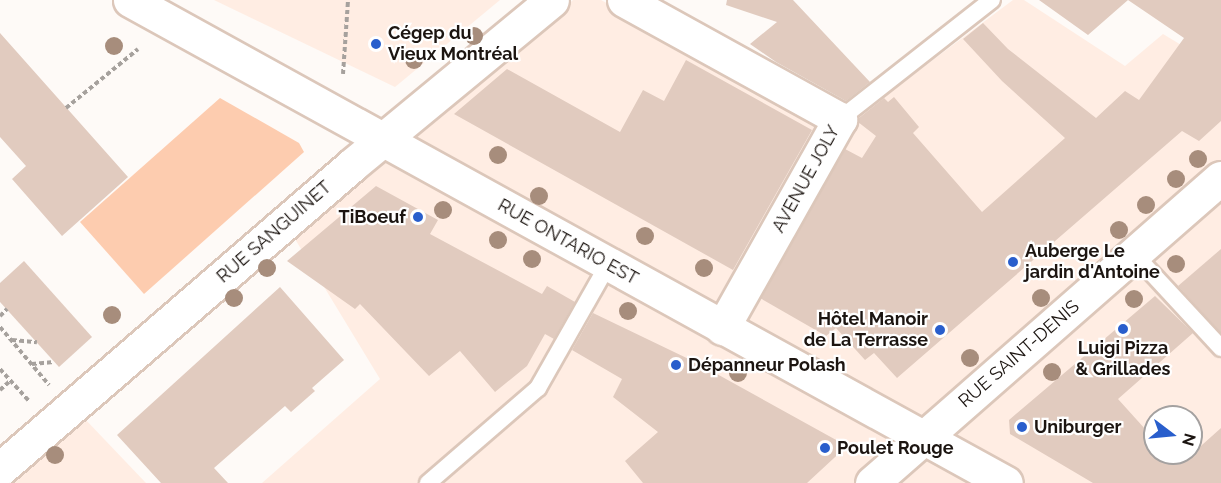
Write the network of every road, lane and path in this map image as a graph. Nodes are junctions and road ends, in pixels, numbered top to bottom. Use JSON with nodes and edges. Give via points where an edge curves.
{"nodes":[{"id":1,"x":130,"y":0,"type":"edge"},
{"id":2,"x":348,"y":0,"type":"edge"},
{"id":3,"x":552,"y":0,"type":"edge"},
{"id":4,"x":624,"y":0,"type":"edge"},
{"id":5,"x":992,"y":0,"type":"edge"},
{"id":6,"x":138,"y":49,"type":"dead end"},
{"id":7,"x":343,"y":74,"type":"dead end"},
{"id":8,"x":66,"y":108,"type":"dead end"},
{"id":9,"x":840,"y":119,"type":"junction"},
{"id":10,"x":381,"y":140,"type":"junction"},
{"id":11,"x":1221,"y":178,"type":"edge"},
{"id":12,"x":1134,"y":254,"type":"junction"},
{"id":13,"x":608,"y":265,"type":"junction"},
{"id":14,"x":7,"y":309,"type":"dead end"},
{"id":15,"x":0,"y":316,"type":"edge"},
{"id":16,"x":0,"y":327,"type":"edge"},
{"id":17,"x":722,"y":328,"type":"junction"},
{"id":18,"x":12,"y":340,"type":"junction"},
{"id":19,"x":37,"y":342,"type":"dead end"},
{"id":20,"x":1221,"y":348,"type":"edge"},
{"id":21,"x":54,"y":362,"type":"dead end"},
{"id":22,"x":32,"y":364,"type":"junction"},
{"id":23,"x":0,"y":369,"type":"edge"},
{"id":24,"x":10,"y":381,"type":"junction"},
{"id":25,"x":49,"y":385,"type":"dead end"},
{"id":26,"x":0,"y":390,"type":"edge"},
{"id":27,"x":29,"y":402,"type":"dead end"},
{"id":28,"x":923,"y":438,"type":"junction"},
{"id":29,"x":0,"y":469,"type":"edge"},
{"id":30,"x":428,"y":483,"type":"edge"},
{"id":31,"x":872,"y":483,"type":"edge"},
{"id":32,"x":1006,"y":483,"type":"edge"}],
"edges":[{"from":1,"to":10,"type":"main road","name":"RUE ONTARIO EST"},
{"from":2,"to":7,"type":"path"},
{"from":3,"to":10,"type":"main road","name":"RUE SANGUINET"},
{"from":4,"to":9,"type":"main road","name":"AVENUE JOLY"},
{"from":5,"to":9,"type":"lane"},
{"from":6,"to":8,"type":"path"},
{"from":9,"to":17,"type":"main road","name":"AVENUE JOLY"},
{"from":10,"to":13,"type":"main road","name":"RUE ONTARIO EST"},
{"from":10,"to":29,"type":"main road","name":"RUE SANGUINET"},
{"from":11,"to":12,"type":"main road","name":"RUE SAINT-DENIS"},
{"from":12,"to":20,"type":"lane"},
{"from":12,"to":28,"type":"main road","name":"RUE SAINT-DENIS"},
{"from":13,"to":17,"type":"main road","name":"RUE ONTARIO EST"},
{"from":13,"to":30,"type":"lane","via":[[538,387]]},
{"from":14,"to":15,"type":"path"},
{"from":16,"to":18,"type":"path"},
{"from":17,"to":28,"type":"main road","name":"RUE ONTARIO EST"},
{"from":18,"to":19,"type":"path"},
{"from":18,"to":22,"type":"path"},
{"from":21,"to":22,"type":"path"},
{"from":22,"to":25,"type":"path"},
{"from":23,"to":24,"type":"path"},
{"from":24,"to":26,"type":"path"},
{"from":24,"to":27,"type":"path"},
{"from":28,"to":31,"type":"main road","name":"RUE SAINT-DENIS"},
{"from":28,"to":32,"type":"main road","name":"RUE ONTARIO EST"}]}
